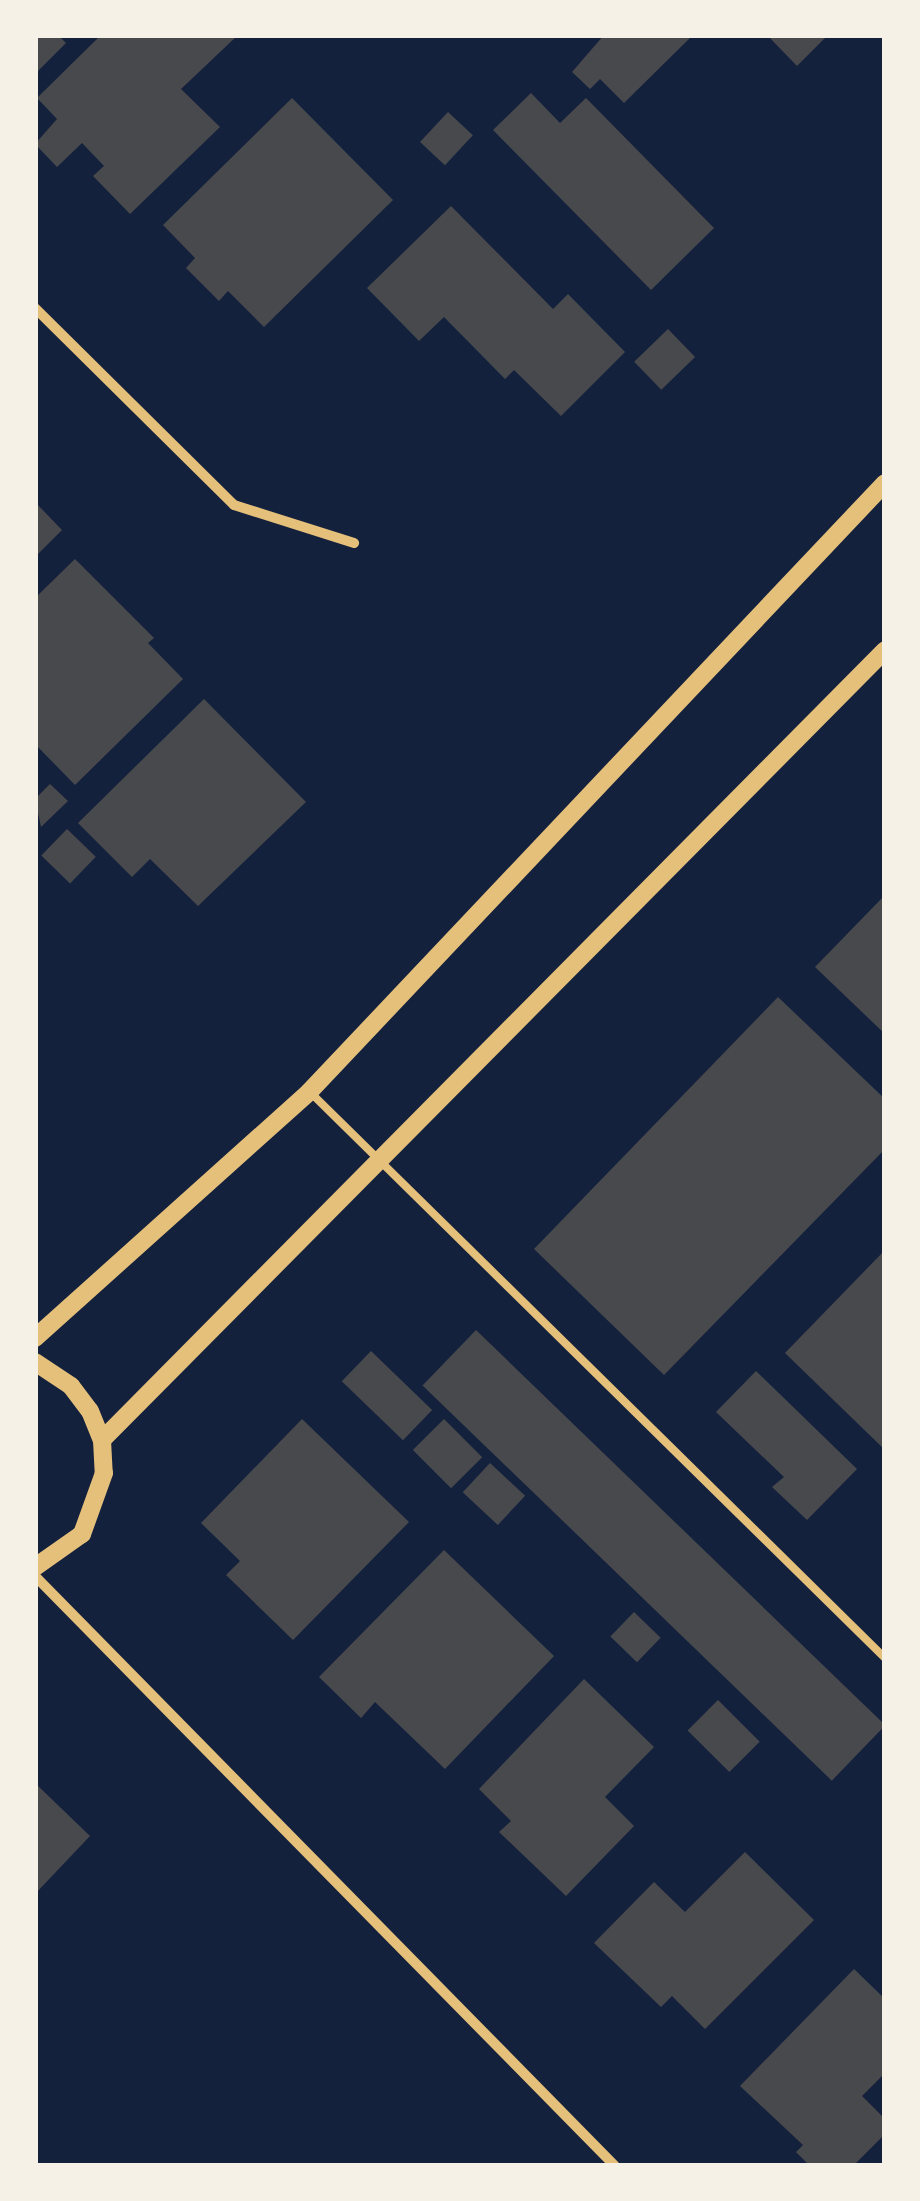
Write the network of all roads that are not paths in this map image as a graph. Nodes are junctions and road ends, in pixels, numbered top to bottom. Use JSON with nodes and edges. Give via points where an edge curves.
{"nodes":[{"id":1,"x":35,"y":308,"type":"edge"},
{"id":2,"x":885,"y":483,"type":"edge"},
{"id":3,"x":354,"y":542,"type":"dead end"},
{"id":4,"x":885,"y":650,"type":"edge"},
{"id":5,"x":310,"y":1092,"type":"junction"},
{"id":6,"x":382,"y":1158,"type":"junction"},
{"id":7,"x":35,"y":1338,"type":"edge"},
{"id":8,"x":35,"y":1362,"type":"edge"},
{"id":9,"x":102,"y":1440,"type":"junction"},
{"id":10,"x":35,"y":1568,"type":"edge"},
{"id":11,"x":35,"y":1576,"type":"edge"},
{"id":12,"x":885,"y":1658,"type":"edge"},
{"id":13,"x":615,"y":2166,"type":"edge"}],
"edges":[{"from":1,"to":3,"type":"street","via":[[234,505]]},
{"from":2,"to":5,"type":"street"},
{"from":4,"to":6,"type":"street"},
{"from":5,"to":6,"type":"lane"},
{"from":5,"to":7,"type":"street"},
{"from":6,"to":9,"type":"street"},
{"from":6,"to":12,"type":"lane"},
{"from":8,"to":9,"type":"street","via":[[71,1386]]},
{"from":9,"to":10,"type":"street","via":[[98,1505],[82,1534]]},
{"from":11,"to":13,"type":"street"}]}
